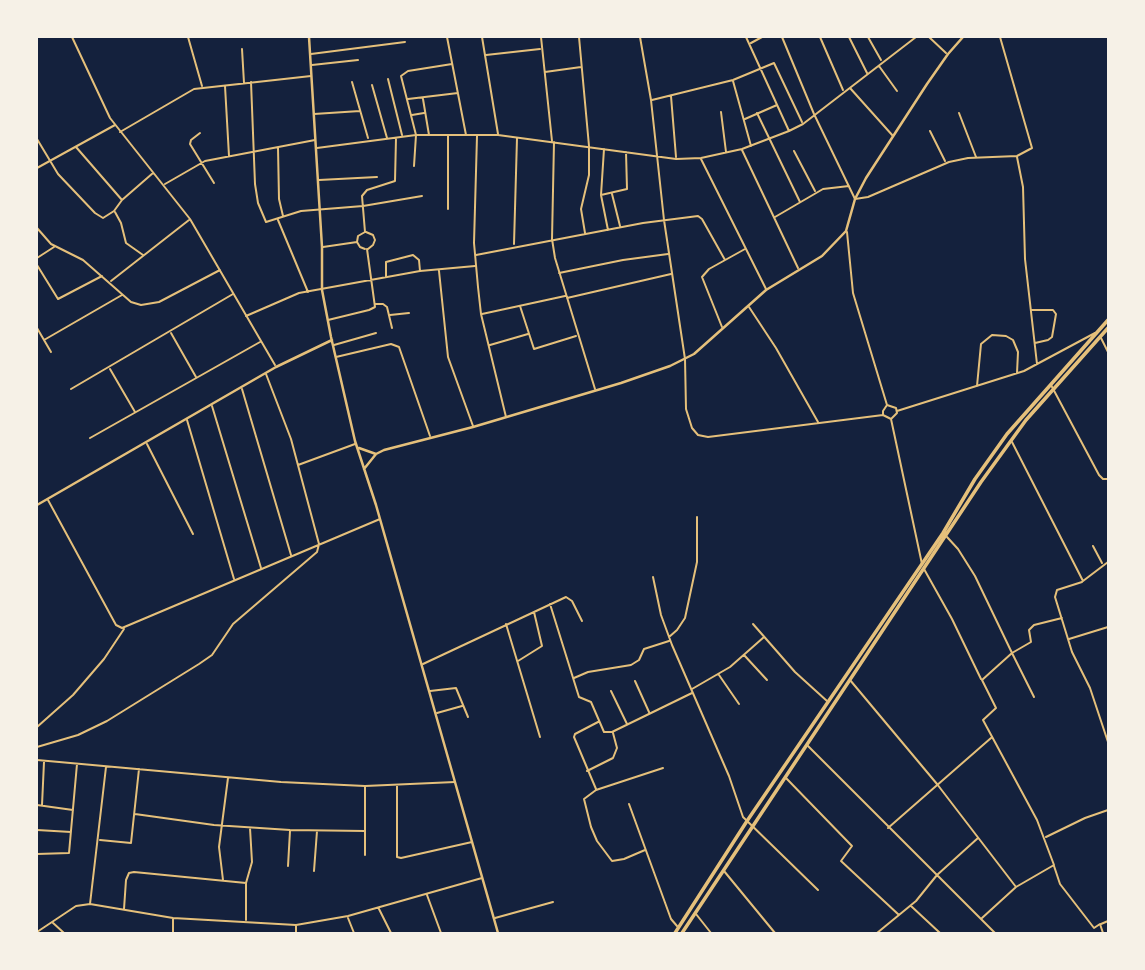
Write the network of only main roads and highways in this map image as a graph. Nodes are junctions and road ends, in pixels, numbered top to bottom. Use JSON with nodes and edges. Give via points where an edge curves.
{"nodes":[{"id":1,"x":1108,"y":320,"type":"edge"},
{"id":2,"x":1108,"y":327,"type":"edge"},
{"id":3,"x":945,"y":535,"type":"junction"},
{"id":4,"x":675,"y":933,"type":"edge"},
{"id":5,"x":682,"y":933,"type":"edge"}],
"edges":[{"from":1,"to":3,"type":"main road","via":[[1007,434],[975,479]]},
{"from":2,"to":3,"type":"main road","via":[[1011,441]]},
{"from":3,"to":4,"type":"main road","via":[[921,563]]},
{"from":3,"to":5,"type":"main road"}]}
